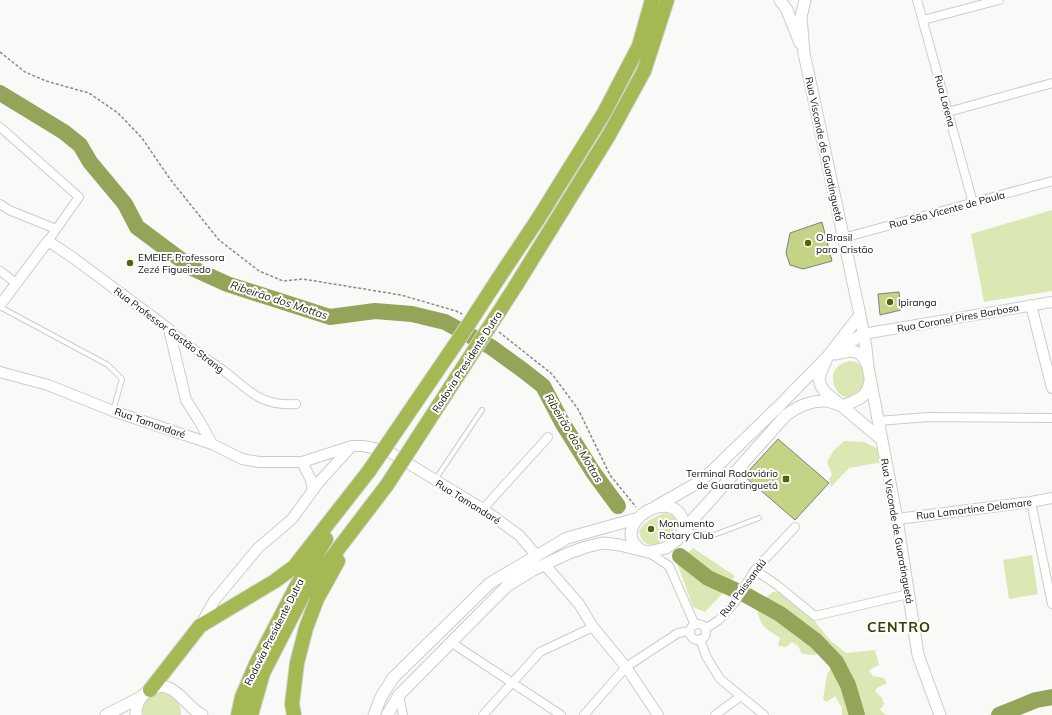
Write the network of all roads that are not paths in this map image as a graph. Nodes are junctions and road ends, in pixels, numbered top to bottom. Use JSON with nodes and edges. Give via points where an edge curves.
{"nodes":[{"id":1,"x":652,"y":0,"type":"edge"},
{"id":2,"x":667,"y":0,"type":"edge"},
{"id":3,"x":780,"y":0,"type":"edge"},
{"id":4,"x":805,"y":0,"type":"edge"},
{"id":5,"x":917,"y":0,"type":"edge"},
{"id":6,"x":999,"y":0,"type":"edge"},
{"id":7,"x":923,"y":20,"type":"junction"},
{"id":8,"x":804,"y":53,"type":"junction"},
{"id":9,"x":1052,"y":83,"type":"edge"},
{"id":10,"x":948,"y":112,"type":"junction"},
{"id":11,"x":0,"y":128,"type":"edge"},
{"id":12,"x":1052,"y":181,"type":"edge"},
{"id":13,"x":973,"y":203,"type":"junction"},
{"id":14,"x":0,"y":204,"type":"edge"},
{"id":15,"x":56,"y":229,"type":"junction"},
{"id":16,"x":843,"y":238,"type":"junction"},
{"id":17,"x":48,"y":241,"type":"junction"},
{"id":18,"x":0,"y":271,"type":"edge"},
{"id":19,"x":16,"y":283,"type":"junction"},
{"id":20,"x":1052,"y":302,"type":"edge"},
{"id":21,"x":1031,"y":305,"type":"junction"},
{"id":22,"x":0,"y":306,"type":"edge"},
{"id":23,"x":860,"y":315,"type":"junction"},
{"id":24,"x":169,"y":329,"type":"junction"},
{"id":25,"x":863,"y":334,"type":"junction"},
{"id":26,"x":828,"y":356,"type":"junction"},
{"id":27,"x":868,"y":367,"type":"junction"},
{"id":28,"x":0,"y":372,"type":"edge"},
{"id":29,"x":870,"y":379,"type":"junction"},
{"id":30,"x":1052,"y":388,"type":"edge"},
{"id":31,"x":296,"y":404,"type":"dead end"},
{"id":32,"x":842,"y":406,"type":"junction"},
{"id":33,"x":482,"y":410,"type":"dead end"},
{"id":34,"x":113,"y":411,"type":"junction"},
{"id":35,"x":1052,"y":418,"type":"edge"},
{"id":36,"x":878,"y":421,"type":"junction"},
{"id":37,"x":548,"y":437,"type":"dead end"},
{"id":38,"x":881,"y":439,"type":"junction"},
{"id":39,"x":212,"y":444,"type":"junction"},
{"id":40,"x":352,"y":446,"type":"junction"},
{"id":41,"x":302,"y":462,"type":"junction"},
{"id":42,"x":369,"y":472,"type":"junction"},
{"id":43,"x":435,"y":480,"type":"junction"},
{"id":44,"x":387,"y":485,"type":"junction"},
{"id":45,"x":313,"y":490,"type":"junction"},
{"id":46,"x":1052,"y":498,"type":"edge"},
{"id":47,"x":1031,"y":502,"type":"junction"},
{"id":48,"x":655,"y":507,"type":"junction"},
{"id":49,"x":483,"y":509,"type":"junction"},
{"id":50,"x":641,"y":516,"type":"junction"},
{"id":51,"x":759,"y":518,"type":"dead end"},
{"id":52,"x":897,"y":518,"type":"junction"},
{"id":53,"x":795,"y":527,"type":"dead end"},
{"id":54,"x":685,"y":528,"type":"junction"},
{"id":55,"x":644,"y":551,"type":"junction"},
{"id":56,"x":537,"y":556,"type":"junction"},
{"id":57,"x":545,"y":565,"type":"junction"},
{"id":58,"x":755,"y":570,"type":"junction"},
{"id":59,"x":908,"y":594,"type":"junction"},
{"id":60,"x":1052,"y":604,"type":"edge"},
{"id":61,"x":200,"y":626,"type":"junction"},
{"id":62,"x":593,"y":627,"type":"junction"},
{"id":63,"x":693,"y":628,"type":"junction"},
{"id":64,"x":705,"y":629,"type":"junction"},
{"id":65,"x":700,"y":639,"type":"junction"},
{"id":66,"x":458,"y":646,"type":"dead end"},
{"id":67,"x":626,"y":667,"type":"junction"},
{"id":68,"x":512,"y":683,"type":"junction"},
{"id":69,"x":145,"y":693,"type":"junction"},
{"id":70,"x":399,"y":695,"type":"junction"},
{"id":71,"x":741,"y":696,"type":"junction"},
{"id":72,"x":184,"y":699,"type":"junction"},
{"id":73,"x":251,"y":713,"type":"edge"},
{"id":74,"x":106,"y":715,"type":"edge"},
{"id":75,"x":136,"y":715,"type":"edge"},
{"id":76,"x":187,"y":715,"type":"edge"},
{"id":77,"x":202,"y":715,"type":"edge"},
{"id":78,"x":238,"y":715,"type":"edge"},
{"id":79,"x":294,"y":715,"type":"edge"},
{"id":80,"x":374,"y":715,"type":"edge"},
{"id":81,"x":387,"y":715,"type":"edge"},
{"id":82,"x":403,"y":715,"type":"edge"},
{"id":83,"x":483,"y":715,"type":"edge"},
{"id":84,"x":561,"y":715,"type":"edge"},
{"id":85,"x":584,"y":715,"type":"edge"},
{"id":86,"x":658,"y":715,"type":"edge"},
{"id":87,"x":715,"y":715,"type":"edge"},
{"id":88,"x":764,"y":715,"type":"edge"},
{"id":89,"x":940,"y":715,"type":"edge"}],
"edges":[{"from":1,"to":42,"type":"highway","name":"Rodovia Presidente Dutra","bridge":true,"via":[[639,46],[604,113],[538,219]]},
{"from":2,"to":44,"type":"highway","name":"Rodovia Presidente Dutra","bridge":true,"via":[[644,71],[609,135],[515,287]]},
{"from":3,"to":8,"type":"main road","name":"Rua Visconde de Guaratinguetá","via":[[787,10]]},
{"from":4,"to":8,"type":"main road","name":"Rua Visconde de Guaratinguetá","via":[[801,17]]},
{"from":5,"to":7,"type":"street","name":"Rua Lorena"},
{"from":6,"to":7,"type":"street"},
{"from":7,"to":10,"type":"street","name":"Rua Lorena"},
{"from":8,"to":16,"type":"main road","name":"Rua Visconde de Guaratinguetá"},
{"from":9,"to":10,"type":"street"},
{"from":10,"to":13,"type":"street","name":"Rua Lorena"},
{"from":11,"to":15,"type":"street","via":[[79,196]]},
{"from":12,"to":13,"type":"street","name":"Rua São Vicente de Paula"},
{"from":13,"to":16,"type":"street","name":"Rua São Vicente de Paula"},
{"from":14,"to":15,"type":"street"},
{"from":15,"to":17,"type":"street"},
{"from":16,"to":23,"type":"main road","name":"Rua Visconde de Guaratinguetá"},
{"from":17,"to":19,"type":"street"},
{"from":17,"to":24,"type":"street","name":"Rua Professor Gastão Strang"},
{"from":18,"to":19,"type":"street"},
{"from":19,"to":22,"type":"street"},
{"from":20,"to":21,"type":"street","name":"Rua Coronel Pires Barbosa"},
{"from":21,"to":25,"type":"street","name":"Rua Coronel Pires Barbosa"},
{"from":21,"to":30,"type":"street"},
{"from":22,"to":34,"type":"lane","via":[[108,365],[122,379]]},
{"from":23,"to":25,"type":"main road","name":"Rua Visconde de Guaratinguetá"},
{"from":23,"to":26,"type":"main road"},
{"from":24,"to":31,"type":"street","name":"Rua Professor Gastão Strang","via":[[245,389],[264,400],[282,405]]},
{"from":24,"to":39,"type":"street","via":[[186,400]]},
{"from":25,"to":26,"type":"main road"},
{"from":25,"to":27,"type":"main road","name":"Rua Visconde de Guaratinguetá"},
{"from":26,"to":27,"type":"main road","via":[[850,351],[858,352],[865,358]]},
{"from":26,"to":32,"type":"main road","via":[[819,379],[825,392]]},
{"from":26,"to":48,"type":"main road","via":[[712,471],[699,482]]},
{"from":27,"to":29,"type":"main road","name":"Rua Visconde de Guaratinguetá"},
{"from":28,"to":34,"type":"street","name":"Rua Tamandaré","via":[[48,385]]},
{"from":29,"to":32,"type":"main road","via":[[869,390],[862,397]]},
{"from":29,"to":36,"type":"main road","name":"Rua Visconde de Guaratinguetá"},
{"from":32,"to":38,"type":"main road"},
{"from":32,"to":54,"type":"main road","via":[[822,401],[795,408]]},
{"from":33,"to":43,"type":"lane"},
{"from":34,"to":39,"type":"street","name":"Rua Tamandaré"},
{"from":35,"to":36,"type":"street","via":[[928,417]]},
{"from":36,"to":38,"type":"main road","name":"Rua Visconde de Guaratinguetá"},
{"from":37,"to":49,"type":"street"},
{"from":38,"to":52,"type":"main road","name":"Rua Visconde de Guaratinguetá"},
{"from":39,"to":41,"type":"street","name":"Rua Tamandaré","via":[[242,459],[259,462]]},
{"from":40,"to":41,"type":"street","name":"Rua Tamandaré"},
{"from":40,"to":43,"type":"street","name":"Rua Tamandaré","via":[[388,451]]},
{"from":40,"to":45,"type":"street"},
{"from":41,"to":45,"type":"street"},
{"from":42,"to":61,"type":"highway","via":[[294,567]]},
{"from":42,"to":78,"type":"highway","name":"Rodovia Presidente Dutra","via":[[296,586],[256,664],[242,697]]},
{"from":43,"to":49,"type":"street","name":"Rua Tamandaré"},
{"from":44,"to":73,"type":"highway","name":"Rodovia Presidente Dutra","via":[[303,595],[263,674]]},
{"from":44,"to":79,"type":"highway","via":[[341,556],[317,599],[297,663],[292,704]]},
{"from":45,"to":61,"type":"street","via":[[292,519],[258,548],[214,600]]},
{"from":46,"to":47,"type":"street","name":"Rua Lamartine Delamare"},
{"from":47,"to":52,"type":"street","name":"Rua Lamartine Delamare"},
{"from":47,"to":60,"type":"street"},
{"from":48,"to":50,"type":"main road"},
{"from":48,"to":54,"type":"main road","via":[[672,508],[680,514]]},
{"from":49,"to":56,"type":"street","name":"Rua Tamandaré","via":[[519,535]]},
{"from":50,"to":55,"type":"main road","via":[[633,525],[631,532],[632,541]]},
{"from":50,"to":56,"type":"main road","via":[[567,538]]},
{"from":51,"to":54,"type":"lane","via":[[710,536]]},
{"from":52,"to":59,"type":"main road","name":"Rua Visconde de Guaratinguetá"},
{"from":53,"to":58,"type":"street","name":"Rua Paissandú"},
{"from":54,"to":55,"type":"main road","via":[[677,540],[666,548]]},
{"from":55,"to":57,"type":"main road","via":[[603,543],[569,553]]},
{"from":55,"to":63,"type":"street","via":[[669,566]]},
{"from":56,"to":80,"type":"main road","via":[[490,583],[398,672],[381,697]]},
{"from":57,"to":62,"type":"street","via":[[579,604]]},
{"from":57,"to":70,"type":"main road","via":[[507,586]]},
{"from":58,"to":59,"type":"street","via":[[815,616]]},
{"from":58,"to":64,"type":"street","name":"Rua Paissandú","via":[[734,603],[719,620]]},
{"from":59,"to":89,"type":"main road","name":"Rua Visconde de Guaratinguetá","via":[[918,655]]},
{"from":61,"to":69,"type":"highway"},
{"from":62,"to":67,"type":"street"},
{"from":62,"to":68,"type":"street","via":[[540,652]]},
{"from":63,"to":64,"type":"street","via":[[700,624]]},
{"from":63,"to":65,"type":"street","via":[[693,637]]},
{"from":63,"to":67,"type":"street","via":[[678,633]]},
{"from":64,"to":65,"type":"street","via":[[704,637]]},
{"from":65,"to":71,"type":"street","via":[[706,656],[720,679]]},
{"from":66,"to":68,"type":"street"},
{"from":67,"to":85,"type":"street"},
{"from":67,"to":86,"type":"street"},
{"from":68,"to":83,"type":"street"},
{"from":68,"to":84,"type":"street"},
{"from":69,"to":72,"type":"main road","via":[[157,687],[165,687],[179,693]]},
{"from":69,"to":74,"type":"main road"},
{"from":69,"to":75,"type":"main road","via":[[138,703]]},
{"from":70,"to":81,"type":"main road"},
{"from":70,"to":82,"type":"street"},
{"from":71,"to":87,"type":"street"},
{"from":71,"to":88,"type":"street"},
{"from":72,"to":76,"type":"main road"},
{"from":72,"to":77,"type":"main road"}]}
